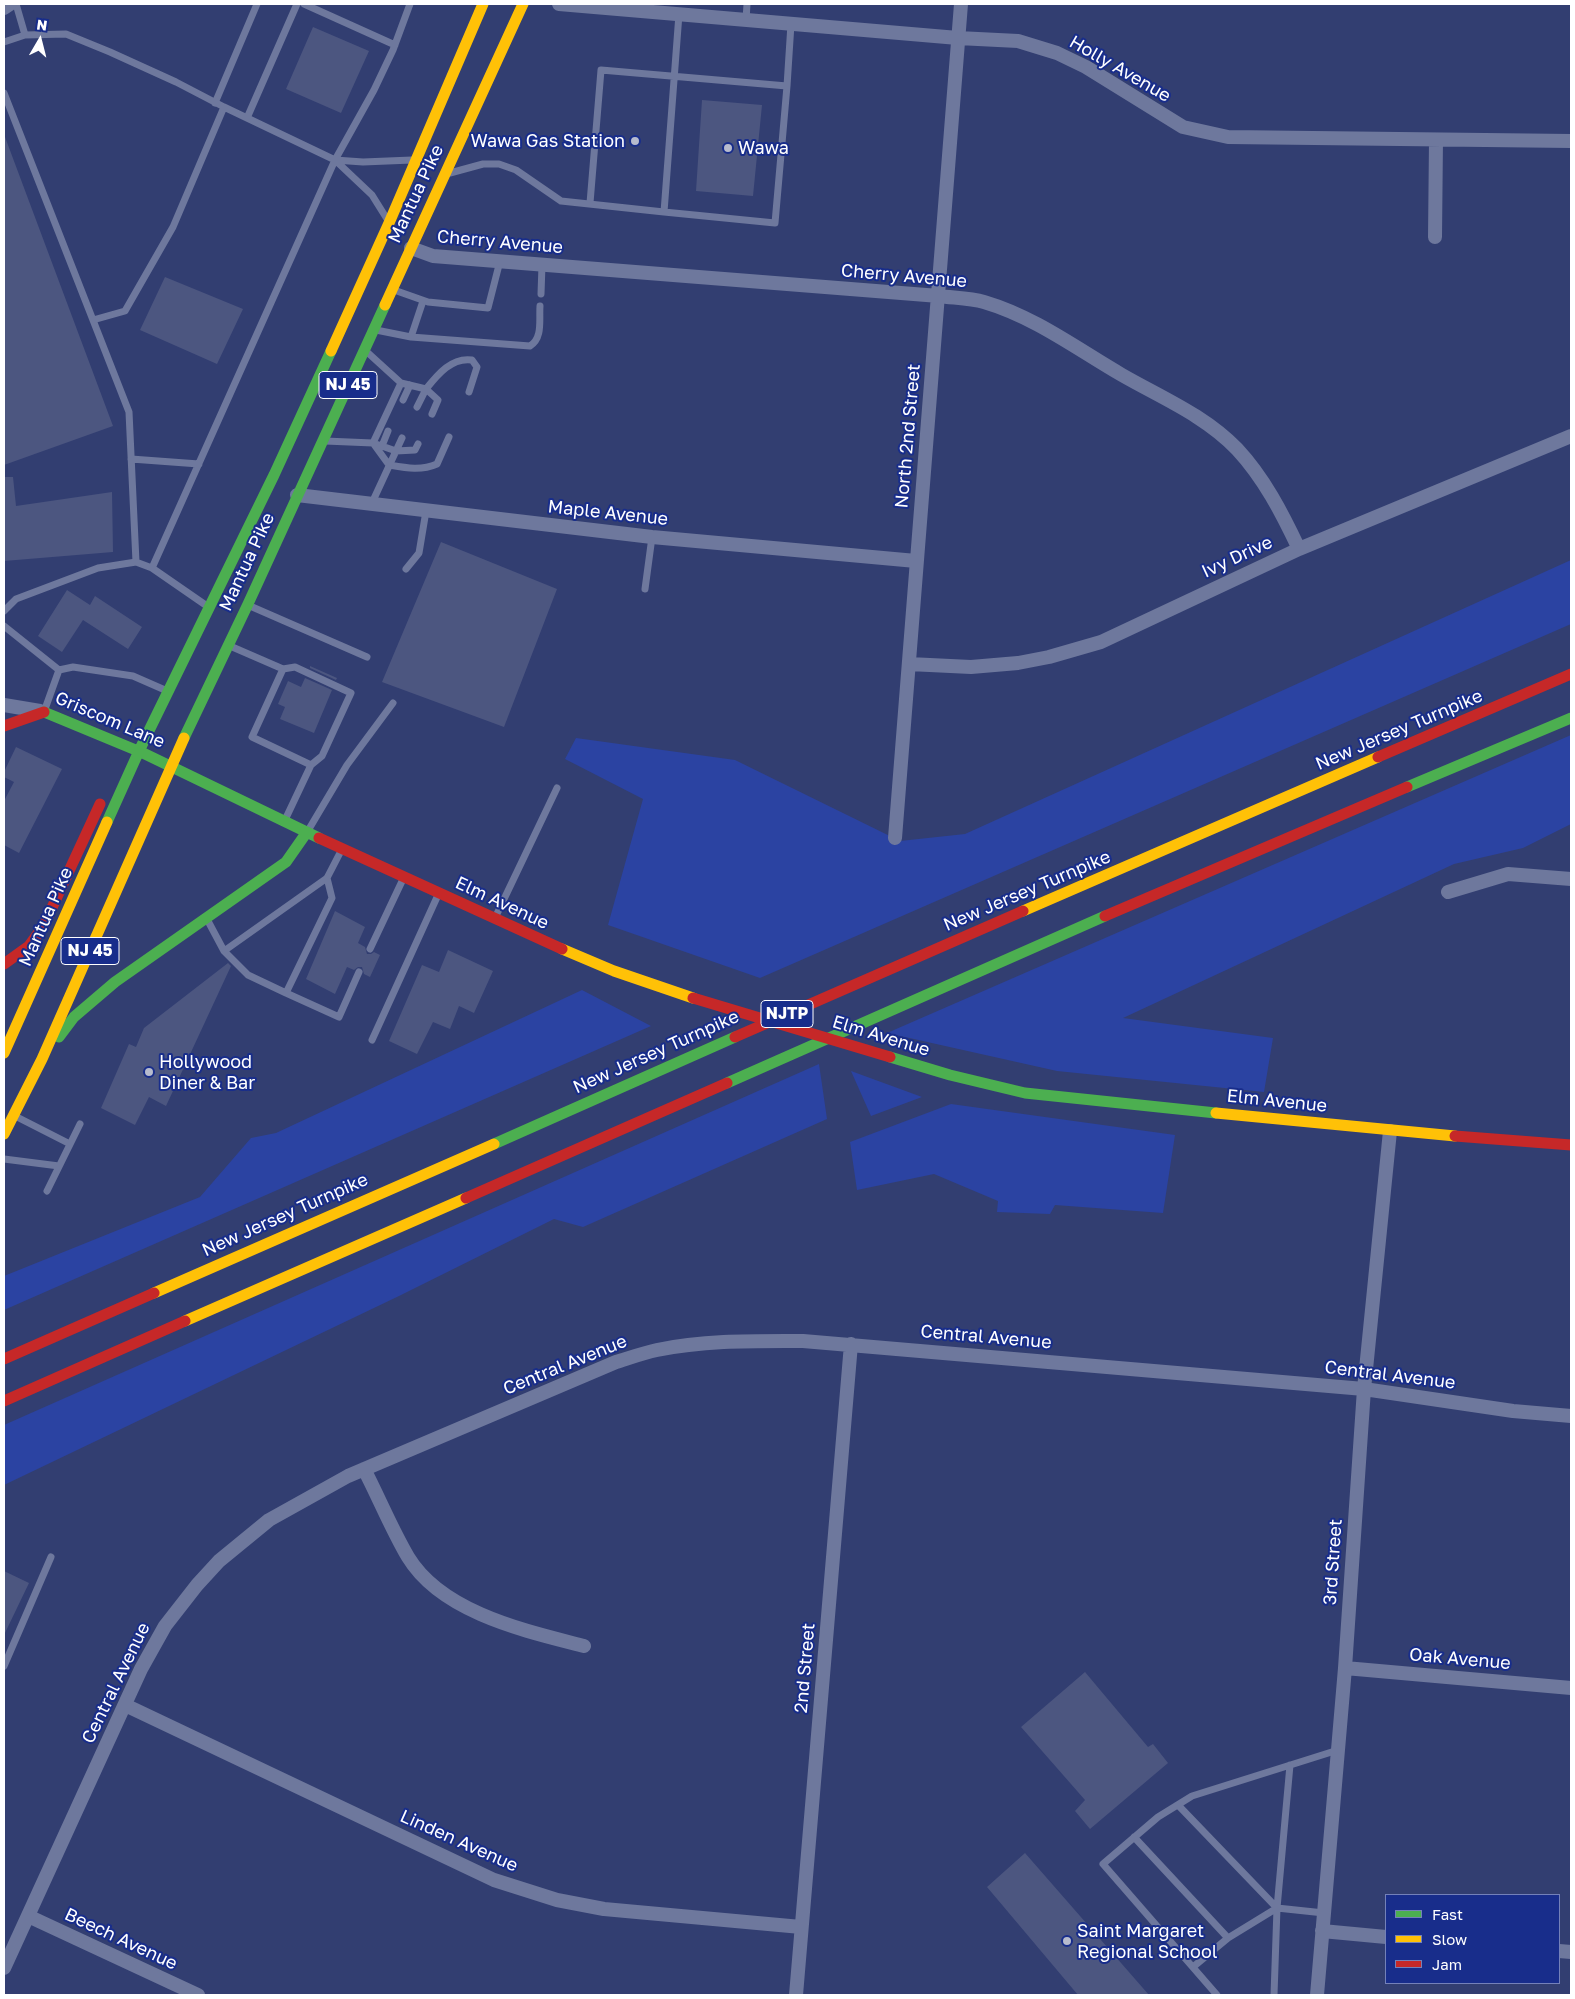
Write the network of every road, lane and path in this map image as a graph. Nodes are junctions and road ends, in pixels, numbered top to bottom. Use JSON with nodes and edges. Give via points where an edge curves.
{"nodes":[{"id":1,"x":10,"y":4,"type":"edge"},
{"id":2,"x":16,"y":4,"type":"edge"},
{"id":3,"x":257,"y":4,"type":"edge"},
{"id":4,"x":297,"y":4,"type":"edge"},
{"id":5,"x":304,"y":4,"type":"edge"},
{"id":6,"x":410,"y":4,"type":"edge"},
{"id":7,"x":483,"y":4,"type":"edge"},
{"id":8,"x":523,"y":4,"type":"edge"},
{"id":9,"x":559,"y":4,"type":"edge"},
{"id":10,"x":747,"y":4,"type":"edge"},
{"id":11,"x":961,"y":4,"type":"edge"},
{"id":12,"x":616,"y":6,"type":"edge"},
{"id":13,"x":4,"y":8,"type":"edge"},
{"id":14,"x":679,"y":14,"type":"junction"},
{"id":15,"x":746,"y":20,"type":"junction"},
{"id":16,"x":792,"y":24,"type":"junction"},
{"id":17,"x":25,"y":35,"type":"junction"},
{"id":18,"x":958,"y":38,"type":"junction"},
{"id":19,"x":4,"y":42,"type":"edge"},
{"id":20,"x":395,"y":45,"type":"junction"},
{"id":21,"x":674,"y":76,"type":"junction"},
{"id":22,"x":787,"y":86,"type":"junction"},
{"id":23,"x":4,"y":92,"type":"edge"},
{"id":24,"x":215,"y":102,"type":"junction"},
{"id":25,"x":224,"y":107,"type":"junction"},
{"id":26,"x":247,"y":118,"type":"junction"},
{"id":27,"x":1436,"y":140,"type":"junction"},
{"id":28,"x":1571,"y":141,"type":"edge"},
{"id":29,"x":417,"y":159,"type":"junction"},
{"id":30,"x":335,"y":160,"type":"junction"},
{"id":31,"x":445,"y":174,"type":"junction"},
{"id":32,"x":590,"y":203,"type":"junction"},
{"id":33,"x":664,"y":212,"type":"junction"},
{"id":34,"x":389,"y":223,"type":"junction"},
{"id":35,"x":1435,"y":237,"type":"dead end"},
{"id":36,"x":411,"y":248,"type":"junction"},
{"id":37,"x":500,"y":262,"type":"junction"},
{"id":38,"x":542,"y":265,"type":"junction"},
{"id":39,"x":392,"y":289,"type":"junction"},
{"id":40,"x":541,"y":294,"type":"dead end"},
{"id":41,"x":939,"y":296,"type":"junction"},
{"id":42,"x":423,"y":301,"type":"junction"},
{"id":43,"x":540,"y":306,"type":"dead end"},
{"id":44,"x":93,"y":320,"type":"junction"},
{"id":45,"x":374,"y":330,"type":"junction"},
{"id":46,"x":411,"y":337,"type":"junction"},
{"id":47,"x":364,"y":350,"type":"junction"},
{"id":48,"x":401,"y":383,"type":"junction"},
{"id":49,"x":410,"y":385,"type":"junction"},
{"id":50,"x":426,"y":389,"type":"junction"},
{"id":51,"x":469,"y":392,"type":"dead end"},
{"id":52,"x":403,"y":400,"type":"dead end"},
{"id":53,"x":417,"y":407,"type":"dead end"},
{"id":54,"x":432,"y":414,"type":"dead end"},
{"id":55,"x":388,"y":431,"type":"dead end"},
{"id":56,"x":1571,"y":436,"type":"edge"},
{"id":57,"x":449,"y":437,"type":"dead end"},
{"id":58,"x":402,"y":438,"type":"dead end"},
{"id":59,"x":322,"y":441,"type":"junction"},
{"id":60,"x":373,"y":443,"type":"junction"},
{"id":61,"x":418,"y":444,"type":"dead end"},
{"id":62,"x":382,"y":446,"type":"junction"},
{"id":63,"x":396,"y":451,"type":"junction"},
{"id":64,"x":131,"y":459,"type":"junction"},
{"id":65,"x":199,"y":464,"type":"junction"},
{"id":66,"x":390,"y":465,"type":"junction"},
{"id":67,"x":298,"y":495,"type":"junction"},
{"id":68,"x":371,"y":505,"type":"junction"},
{"id":69,"x":426,"y":511,"type":"junction"},
{"id":70,"x":652,"y":537,"type":"junction"},
{"id":71,"x":1298,"y":549,"type":"junction"},
{"id":72,"x":916,"y":561,"type":"junction"},
{"id":73,"x":136,"y":562,"type":"junction"},
{"id":74,"x":152,"y":568,"type":"junction"},
{"id":75,"x":406,"y":570,"type":"dead end"},
{"id":76,"x":645,"y":589,"type":"dead end"},
{"id":77,"x":248,"y":604,"type":"junction"},
{"id":78,"x":209,"y":608,"type":"junction"},
{"id":79,"x":4,"y":611,"type":"edge"},
{"id":80,"x":4,"y":626,"type":"edge"},
{"id":81,"x":228,"y":644,"type":"junction"},
{"id":82,"x":367,"y":657,"type":"dead end"},
{"id":83,"x":909,"y":664,"type":"junction"},
{"id":84,"x":283,"y":669,"type":"junction"},
{"id":85,"x":59,"y":670,"type":"junction"},
{"id":86,"x":1571,"y":674,"type":"edge"},
{"id":87,"x":168,"y":692,"type":"junction"},
{"id":88,"x":393,"y":704,"type":"dead end"},
{"id":89,"x":4,"y":705,"type":"edge"},
{"id":90,"x":44,"y":712,"type":"junction"},
{"id":91,"x":1571,"y":718,"type":"edge"},
{"id":92,"x":4,"y":726,"type":"edge"},
{"id":93,"x":139,"y":751,"type":"junction"},
{"id":94,"x":311,"y":765,"type":"junction"},
{"id":95,"x":172,"y":766,"type":"junction"},
{"id":96,"x":128,"y":776,"type":"junction"},
{"id":97,"x":557,"y":788,"type":"dead end"},
{"id":98,"x":284,"y":821,"type":"junction"},
{"id":99,"x":307,"y":832,"type":"junction"},
{"id":100,"x":895,"y":838,"type":"dead end"},
{"id":101,"x":343,"y":848,"type":"junction"},
{"id":102,"x":404,"y":876,"type":"junction"},
{"id":103,"x":327,"y":878,"type":"junction"},
{"id":104,"x":1571,"y":879,"type":"edge"},
{"id":105,"x":1448,"y":892,"type":"dead end"},
{"id":106,"x":439,"y":893,"type":"junction"},
{"id":107,"x":206,"y":918,"type":"junction"},
{"id":108,"x":495,"y":918,"type":"junction"},
{"id":109,"x":370,"y":950,"type":"dead end"},
{"id":110,"x":224,"y":951,"type":"junction"},
{"id":111,"x":4,"y":964,"type":"edge"},
{"id":112,"x":359,"y":972,"type":"dead end"},
{"id":113,"x":286,"y":992,"type":"junction"},
{"id":114,"x":372,"y":1040,"type":"dead end"},
{"id":115,"x":4,"y":1053,"type":"edge"},
{"id":116,"x":42,"y":1059,"type":"junction"},
{"id":117,"x":14,"y":1115,"type":"junction"},
{"id":118,"x":80,"y":1124,"type":"dead end"},
{"id":119,"x":1390,"y":1131,"type":"junction"},
{"id":120,"x":4,"y":1134,"type":"edge"},
{"id":121,"x":70,"y":1144,"type":"junction"},
{"id":122,"x":1571,"y":1145,"type":"edge"},
{"id":123,"x":4,"y":1159,"type":"edge"},
{"id":124,"x":59,"y":1166,"type":"junction"},
{"id":125,"x":47,"y":1190,"type":"dead end"},
{"id":126,"x":851,"y":1344,"type":"junction"},
{"id":127,"x":4,"y":1359,"type":"edge"},
{"id":128,"x":1364,"y":1389,"type":"junction"},
{"id":129,"x":4,"y":1401,"type":"edge"},
{"id":130,"x":1571,"y":1416,"type":"edge"},
{"id":131,"x":364,"y":1469,"type":"junction"},
{"id":132,"x":51,"y":1557,"type":"dead end"},
{"id":133,"x":584,"y":1646,"type":"dead end"},
{"id":134,"x":4,"y":1666,"type":"edge"},
{"id":135,"x":1345,"y":1668,"type":"junction"},
{"id":136,"x":1571,"y":1688,"type":"edge"},
{"id":137,"x":125,"y":1705,"type":"junction"},
{"id":138,"x":1338,"y":1750,"type":"junction"},
{"id":139,"x":1290,"y":1765,"type":"junction"},
{"id":140,"x":1178,"y":1805,"type":"junction"},
{"id":141,"x":1134,"y":1837,"type":"junction"},
{"id":142,"x":1277,"y":1908,"type":"junction"},
{"id":143,"x":1324,"y":1913,"type":"junction"},
{"id":144,"x":28,"y":1916,"type":"junction"},
{"id":145,"x":801,"y":1927,"type":"junction"},
{"id":146,"x":1322,"y":1931,"type":"junction"},
{"id":147,"x":1385,"y":1937,"type":"edge"},
{"id":148,"x":1228,"y":1938,"type":"junction"},
{"id":149,"x":1193,"y":1967,"type":"junction"},
{"id":150,"x":4,"y":1968,"type":"edge"},
{"id":151,"x":198,"y":1995,"type":"edge"},
{"id":152,"x":796,"y":1995,"type":"edge"},
{"id":153,"x":1217,"y":1995,"type":"edge"},
{"id":154,"x":1274,"y":1995,"type":"edge"},
{"id":155,"x":1317,"y":1995,"type":"edge"}],
"edges":[{"from":1,"to":13,"type":"street"},
{"from":2,"to":17,"type":"lane"},
{"from":3,"to":24,"type":"lane"},
{"from":4,"to":26,"type":"lane"},
{"from":5,"to":20,"type":"lane"},
{"from":6,"to":20,"type":"lane"},
{"from":7,"to":29,"type":"main road","name":"Mantua Pike","number":"NJ 45"},
{"from":8,"to":31,"type":"main road","name":"Mantua Pike","number":"NJ 45"},
{"from":9,"to":12,"type":"street","name":"Holly Avenue"},
{"from":10,"to":15,"type":"lane"},
{"from":11,"to":18,"type":"street"},
{"from":12,"to":14,"type":"street","name":"Holly Avenue"},
{"from":14,"to":15,"type":"street","name":"Holly Avenue"},
{"from":14,"to":21,"type":"lane"},
{"from":15,"to":16,"type":"street","name":"Holly Avenue"},
{"from":16,"to":18,"type":"street","name":"Holly Avenue"},
{"from":16,"to":22,"type":"lane"},
{"from":17,"to":19,"type":"lane"},
{"from":17,"to":24,"type":"lane","via":[[66,34]]},
{"from":18,"to":27,"type":"street","name":"Holly Avenue","via":[[1018,41],[1057,53],[1086,67],[1183,127],[1228,137]]},
{"from":18,"to":41,"type":"street","name":"North 2nd Street"},
{"from":20,"to":30,"type":"lane"},
{"from":21,"to":22,"type":"lane"},
{"from":21,"to":32,"type":"lane","via":[[600,70]]},
{"from":21,"to":33,"type":"lane"},
{"from":22,"to":33,"type":"lane","via":[[775,223]]},
{"from":23,"to":44,"type":"lane"},
{"from":24,"to":25,"type":"lane"},
{"from":25,"to":26,"type":"lane"},
{"from":25,"to":44,"type":"lane","via":[[173,227],[125,311]]},
{"from":26,"to":30,"type":"lane"},
{"from":27,"to":28,"type":"street","name":"Holly Avenue"},
{"from":27,"to":35,"type":"street"},
{"from":29,"to":30,"type":"lane","via":[[395,162]]},
{"from":29,"to":34,"type":"main road","name":"Mantua Pike","number":"NJ 45"},
{"from":30,"to":34,"type":"lane","via":[[372,195]]},
{"from":30,"to":65,"type":"lane"},
{"from":31,"to":32,"type":"lane","via":[[483,164],[499,164],[516,170],[562,201]]},
{"from":31,"to":36,"type":"main road","name":"Mantua Pike","number":"NJ 45"},
{"from":32,"to":33,"type":"lane"},
{"from":34,"to":78,"type":"main road","name":"Mantua Pike","number":"NJ 45","via":[[274,475]]},
{"from":36,"to":37,"type":"street","name":"Cherry Avenue","via":[[433,256]]},
{"from":36,"to":39,"type":"main road","name":"Mantua Pike","number":"NJ 45"},
{"from":37,"to":38,"type":"street","name":"Cherry Avenue"},
{"from":37,"to":42,"type":"lane","via":[[488,308]]},
{"from":38,"to":40,"type":"lane"},
{"from":38,"to":41,"type":"street","name":"Cherry Avenue"},
{"from":39,"to":42,"type":"lane"},
{"from":39,"to":45,"type":"main road","name":"Mantua Pike","number":"NJ 45"},
{"from":41,"to":71,"type":"street","name":"Cherry Avenue","via":[[983,302],[1027,319],[1202,420],[1236,449],[1265,483]]},
{"from":41,"to":72,"type":"street","name":"North 2nd Street"},
{"from":42,"to":46,"type":"lane"},
{"from":43,"to":46,"type":"lane","via":[[539,336],[530,346]]},
{"from":44,"to":64,"type":"lane","via":[[129,412]]},
{"from":45,"to":46,"type":"lane"},
{"from":45,"to":47,"type":"main road","name":"Mantua Pike","number":"NJ 45"},
{"from":47,"to":48,"type":"lane"},
{"from":47,"to":59,"type":"main road","name":"Mantua Pike","number":"NJ 45"},
{"from":48,"to":49,"type":"lane"},
{"from":48,"to":60,"type":"lane"},
{"from":49,"to":50,"type":"lane"},
{"from":49,"to":52,"type":"lane"},
{"from":50,"to":51,"type":"lane","via":[[442,371],[461,358],[472,360],[477,367]]},
{"from":50,"to":53,"type":"lane"},
{"from":50,"to":54,"type":"lane","via":[[438,400]]},
{"from":55,"to":62,"type":"lane"},
{"from":56,"to":71,"type":"street","name":"Ivy Drive"},
{"from":57,"to":66,"type":"lane","via":[[437,464],[427,469]]},
{"from":58,"to":63,"type":"lane"},
{"from":59,"to":60,"type":"lane"},
{"from":59,"to":67,"type":"main road","name":"Mantua Pike","number":"NJ 45"},
{"from":60,"to":62,"type":"lane"},
{"from":60,"to":66,"type":"lane"},
{"from":61,"to":63,"type":"lane","via":[[415,450]]},
{"from":62,"to":63,"type":"lane"},
{"from":63,"to":66,"type":"lane"},
{"from":64,"to":65,"type":"lane"},
{"from":64,"to":73,"type":"lane"},
{"from":65,"to":74,"type":"lane"},
{"from":66,"to":68,"type":"lane"},
{"from":67,"to":68,"type":"street","name":"Maple Avenue"},
{"from":67,"to":77,"type":"main road","name":"Mantua Pike","number":"NJ 45"},
{"from":68,"to":69,"type":"street","name":"Maple Avenue"},
{"from":69,"to":70,"type":"street","name":"Maple Avenue"},
{"from":69,"to":75,"type":"lane","via":[[419,553]]},
{"from":70,"to":72,"type":"street","name":"Maple Avenue"},
{"from":70,"to":76,"type":"lane"},
{"from":71,"to":83,"type":"street","name":"Ivy Drive","via":[[1100,642],[1018,662],[971,666]]},
{"from":72,"to":83,"type":"street","name":"North 2nd Street"},
{"from":73,"to":74,"type":"lane"},
{"from":73,"to":79,"type":"lane","via":[[98,568],[16,599]]},
{"from":74,"to":78,"type":"lane"},
{"from":77,"to":81,"type":"main road","name":"Mantua Pike","number":"NJ 45"},
{"from":77,"to":82,"type":"lane"},
{"from":78,"to":87,"type":"main road","name":"Mantua Pike","number":"NJ 45"},
{"from":80,"to":85,"type":"lane"},
{"from":81,"to":84,"type":"lane"},
{"from":81,"to":95,"type":"main road","name":"Mantua Pike","number":"NJ 45"},
{"from":83,"to":100,"type":"street","name":"North 2nd Street"},
{"from":84,"to":94,"type":"lane","via":[[252,737]]},
{"from":84,"to":94,"type":"lane","via":[[295,667],[351,693],[322,756]]},
{"from":85,"to":87,"type":"lane","via":[[73,667],[133,676]]},
{"from":85,"to":90,"type":"lane"},
{"from":86,"to":127,"type":"main road","name":"New Jersey Turnpike","number":"NJTP"},
{"from":87,"to":93,"type":"main road","name":"Mantua Pike","number":"NJ 45"},
{"from":88,"to":99,"type":"lane","via":[[347,765]]},
{"from":89,"to":90,"type":"street","name":"Griscom Lane"},
{"from":90,"to":92,"type":"main road"},
{"from":90,"to":93,"type":"main road","name":"Griscom Lane"},
{"from":91,"to":129,"type":"main road","number":"NJTP","via":[[1213,869]]},
{"from":93,"to":95,"type":"main road","name":"Griscom Lane"},
{"from":93,"to":96,"type":"main road","name":"Mantua Pike","number":"NJ 45"},
{"from":94,"to":98,"type":"lane"},
{"from":95,"to":98,"type":"main road","name":"Elm Avenue"},
{"from":95,"to":116,"type":"main road","name":"Mantua Pike","number":"NJ 45"},
{"from":96,"to":111,"type":"main road","via":[[101,800],[44,925],[28,946]]},
{"from":96,"to":115,"type":"main road","name":"Mantua Pike","number":"NJ 45"},
{"from":97,"to":108,"type":"lane"},
{"from":98,"to":99,"type":"main road","name":"Elm Avenue"},
{"from":99,"to":101,"type":"main road","name":"Elm Avenue"},
{"from":99,"to":107,"type":"main road","via":[[286,862]]},
{"from":101,"to":102,"type":"main road","name":"Elm Avenue"},
{"from":101,"to":103,"type":"lane"},
{"from":102,"to":106,"type":"main road","name":"Elm Avenue"},
{"from":102,"to":109,"type":"lane"},
{"from":103,"to":110,"type":"lane"},
{"from":103,"to":113,"type":"lane","via":[[332,898]]},
{"from":104,"to":105,"type":"street","via":[[1508,874]]},
{"from":106,"to":108,"type":"main road","name":"Elm Avenue"},
{"from":106,"to":114,"type":"lane"},
{"from":107,"to":110,"type":"lane"},
{"from":107,"to":116,"type":"main road","via":[[115,982],[74,1017]]},
{"from":108,"to":119,"type":"main road","name":"Elm Avenue","bridge":true,"via":[[596,964],[693,998],[890,1058],[1025,1093]]},
{"from":110,"to":113,"type":"lane","via":[[248,975]]},
{"from":112,"to":113,"type":"lane","via":[[339,1017]]},
{"from":116,"to":117,"type":"main road","name":"Mantua Pike","number":"NJ 45"},
{"from":117,"to":120,"type":"main road","name":"Mantua Pike","number":"NJ 45"},
{"from":117,"to":121,"type":"lane"},
{"from":118,"to":121,"type":"lane"},
{"from":119,"to":122,"type":"main road","name":"Elm Avenue"},
{"from":119,"to":128,"type":"street","name":"3rd Street"},
{"from":121,"to":124,"type":"lane"},
{"from":123,"to":124,"type":"lane"},
{"from":124,"to":125,"type":"lane"},
{"from":126,"to":128,"type":"street","name":"Central Avenue"},
{"from":126,"to":131,"type":"street","name":"Central Avenue","via":[[744,1341],[656,1350],[616,1362]]},
{"from":126,"to":145,"type":"street","name":"2nd Street"},
{"from":128,"to":130,"type":"street","name":"Central Avenue","via":[[1512,1411]]},
{"from":128,"to":135,"type":"street","name":"3rd Street"},
{"from":131,"to":133,"type":"street","via":[[409,1558],[430,1584],[470,1609],[518,1629]]},
{"from":131,"to":137,"type":"street","name":"Central Avenue","via":[[269,1520],[219,1561],[165,1626]]},
{"from":132,"to":134,"type":"lane"},
{"from":135,"to":136,"type":"street","name":"Oak Avenue"},
{"from":135,"to":138,"type":"street","name":"3rd Street"},
{"from":137,"to":144,"type":"street","name":"Central Avenue"},
{"from":137,"to":145,"type":"street","name":"Linden Avenue","via":[[494,1880],[557,1900],[604,1909]]},
{"from":138,"to":139,"type":"lane"},
{"from":138,"to":143,"type":"street","name":"3rd Street"},
{"from":139,"to":140,"type":"lane","via":[[1192,1796]]},
{"from":139,"to":142,"type":"lane"},
{"from":140,"to":141,"type":"lane"},
{"from":140,"to":142,"type":"lane"},
{"from":141,"to":148,"type":"lane"},
{"from":141,"to":149,"type":"lane","via":[[1103,1864]]},
{"from":142,"to":143,"type":"lane"},
{"from":142,"to":148,"type":"lane"},
{"from":142,"to":154,"type":"lane"},
{"from":143,"to":146,"type":"street","name":"3rd Street"},
{"from":144,"to":150,"type":"street","name":"Central Avenue"},
{"from":144,"to":151,"type":"street","name":"Beech Avenue"},
{"from":145,"to":152,"type":"street","name":"2nd Street"},
{"from":146,"to":147,"type":"street"},
{"from":146,"to":155,"type":"street","name":"3rd Street"},
{"from":148,"to":149,"type":"lane"},
{"from":149,"to":153,"type":"lane"}]}
